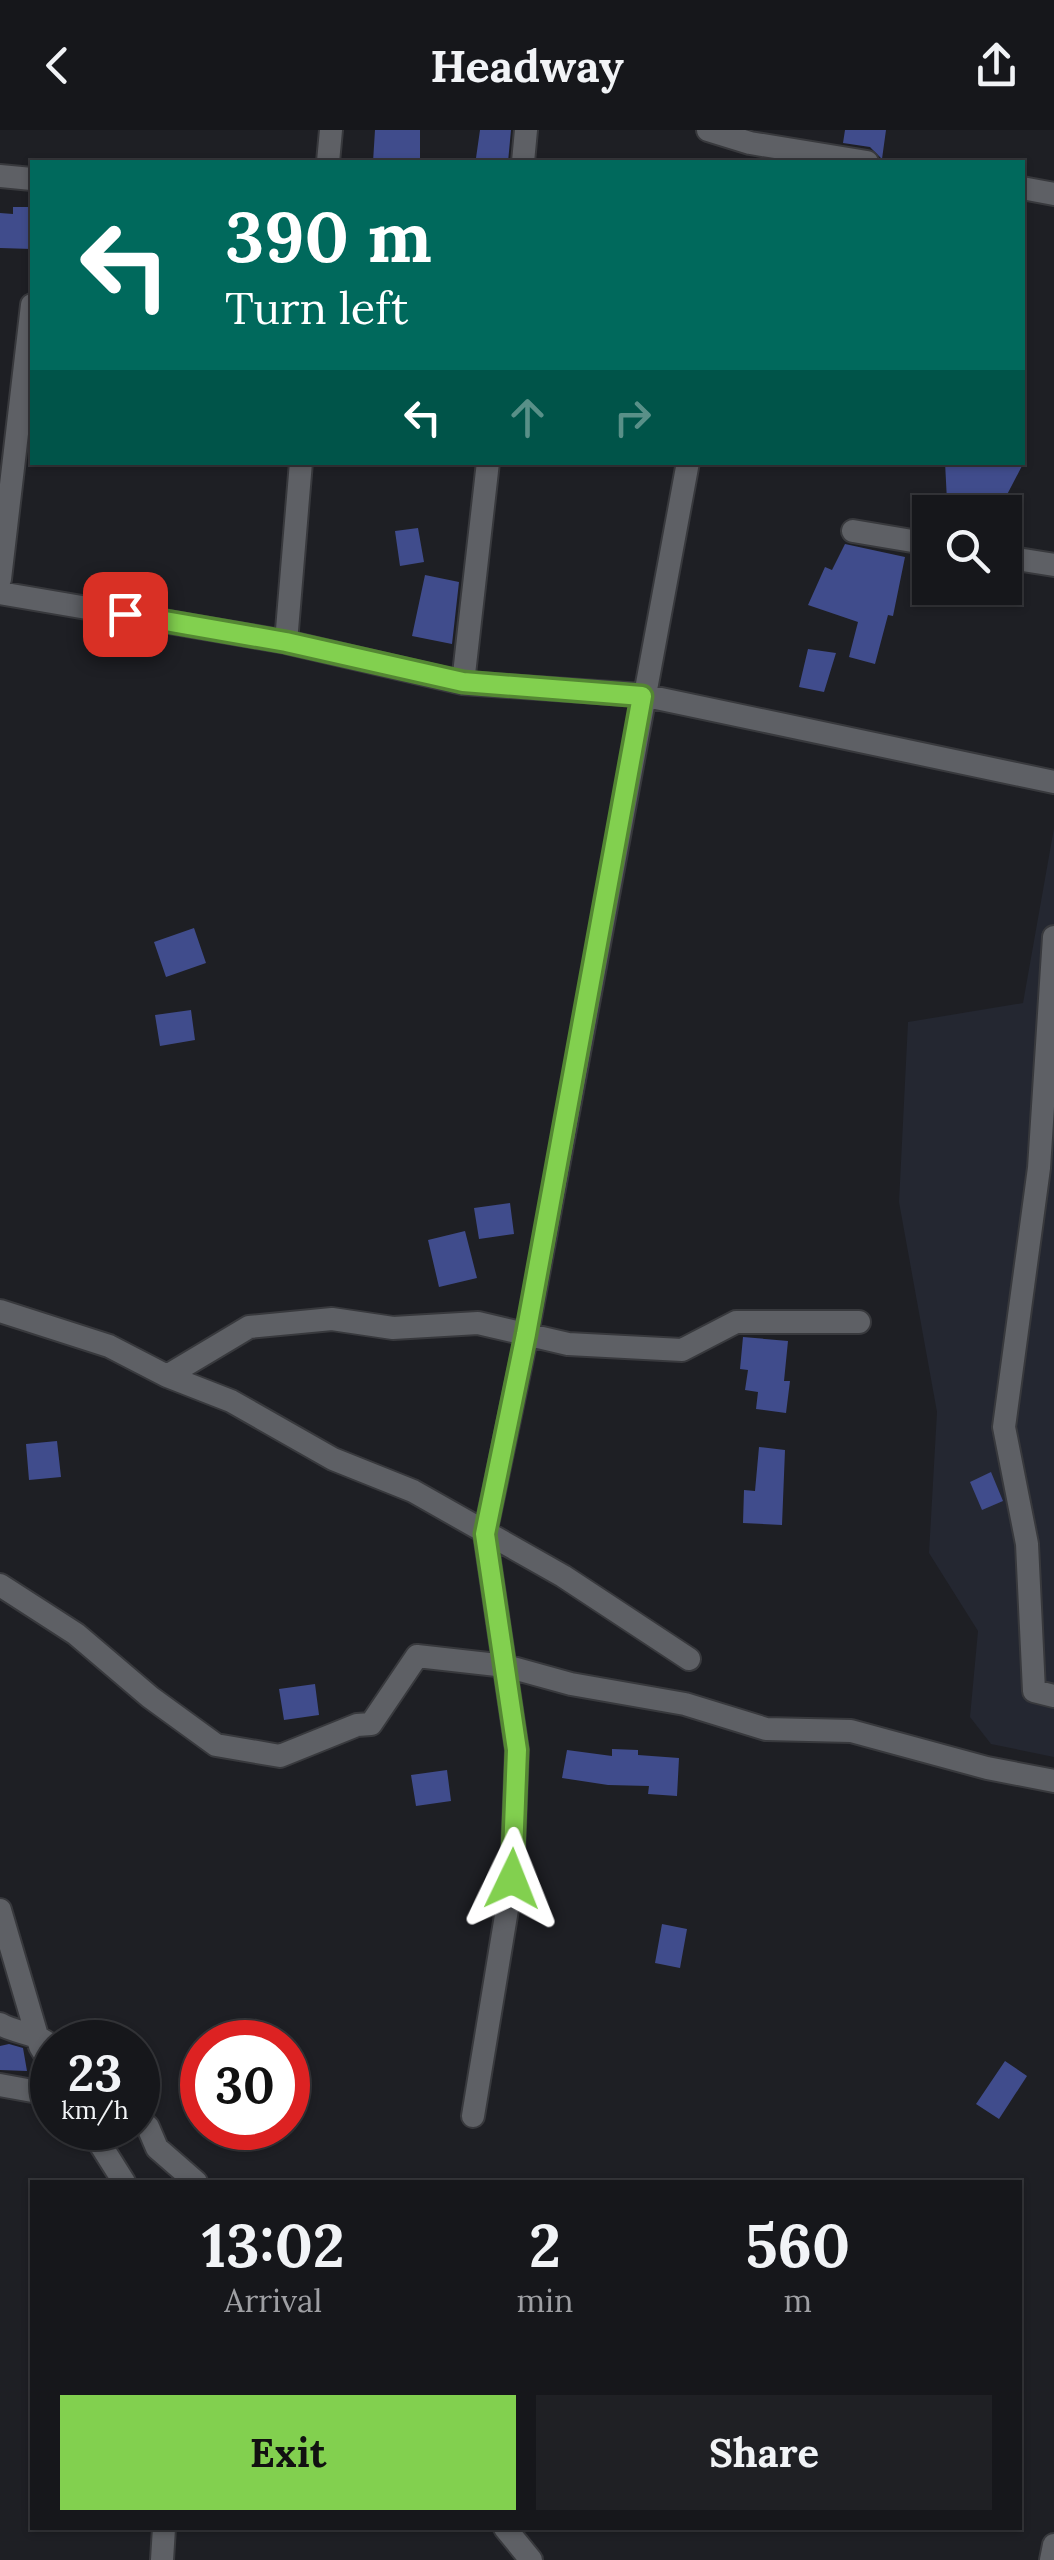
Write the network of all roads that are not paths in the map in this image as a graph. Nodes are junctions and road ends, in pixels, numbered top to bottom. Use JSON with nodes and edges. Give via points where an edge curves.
{"nodes":[{"id":1,"x":331,"y":130,"type":"edge"},
{"id":2,"x":526,"y":130,"type":"edge"},
{"id":3,"x":708,"y":130,"type":"edge"},
{"id":4,"x":749,"y":145,"type":"edge"},
{"id":5,"x":328,"y":160,"type":"edge"},
{"id":6,"x":523,"y":160,"type":"edge"},
{"id":7,"x":853,"y":160,"type":"edge"},
{"id":8,"x":0,"y":176,"type":"edge"},
{"id":9,"x":30,"y":179,"type":"edge"},
{"id":10,"x":1025,"y":189,"type":"edge"},
{"id":11,"x":1054,"y":194,"type":"edge"},
{"id":12,"x":30,"y":321,"type":"edge"},
{"id":13,"x":0,"y":366,"type":"edge"},
{"id":14,"x":24,"y":369,"type":"junction"},
{"id":15,"x":301,"y":465,"type":"edge"},
{"id":16,"x":488,"y":465,"type":"edge"},
{"id":17,"x":687,"y":465,"type":"edge"},
{"id":18,"x":854,"y":530,"type":"dead end"},
{"id":19,"x":912,"y":541,"type":"edge"},
{"id":20,"x":1022,"y":559,"type":"edge"},
{"id":21,"x":1054,"y":565,"type":"edge"},
{"id":22,"x":0,"y":579,"type":"edge"},
{"id":23,"x":0,"y":592,"type":"edge"},
{"id":24,"x":286,"y":642,"type":"junction"},
{"id":25,"x":463,"y":682,"type":"junction"},
{"id":26,"x":642,"y":696,"type":"junction"},
{"id":27,"x":1054,"y":782,"type":"edge"},
{"id":28,"x":1054,"y":937,"type":"edge"},
{"id":29,"x":0,"y":1311,"type":"edge"},
{"id":30,"x":859,"y":1322,"type":"dead end"},
{"id":31,"x":526,"y":1334,"type":"junction"},
{"id":32,"x":167,"y":1376,"type":"junction"},
{"id":33,"x":485,"y":1534,"type":"junction"},
{"id":34,"x":0,"y":1585,"type":"edge"},
{"id":35,"x":690,"y":1660,"type":"dead end"},
{"id":36,"x":506,"y":1666,"type":"junction"},
{"id":37,"x":1054,"y":1696,"type":"edge"},
{"id":38,"x":1054,"y":1780,"type":"edge"},
{"id":39,"x":0,"y":1910,"type":"edge"},
{"id":40,"x":38,"y":2020,"type":"edge"},
{"id":41,"x":0,"y":2024,"type":"edge"},
{"id":42,"x":30,"y":2037,"type":"edge"},
{"id":43,"x":0,"y":2085,"type":"edge"},
{"id":44,"x":30,"y":2091,"type":"edge"},
{"id":45,"x":473,"y":2116,"type":"dead end"},
{"id":46,"x":104,"y":2150,"type":"edge"},
{"id":47,"x":159,"y":2150,"type":"edge"},
{"id":48,"x":123,"y":2180,"type":"edge"},
{"id":49,"x":194,"y":2180,"type":"edge"},
{"id":50,"x":164,"y":2530,"type":"edge"},
{"id":51,"x":506,"y":2530,"type":"edge"},
{"id":52,"x":1054,"y":2545,"type":"edge"},
{"id":53,"x":162,"y":2560,"type":"edge"},
{"id":54,"x":531,"y":2560,"type":"edge"},
{"id":55,"x":1051,"y":2560,"type":"edge"}],
"edges":[{"from":1,"to":5,"type":"street"},
{"from":2,"to":6,"type":"street"},
{"from":3,"to":4,"type":"street"},
{"from":4,"to":7,"type":"street"},
{"from":8,"to":9,"type":"street"},
{"from":10,"to":11,"type":"street"},
{"from":12,"to":14,"type":"street"},
{"from":13,"to":14,"type":"street"},
{"from":14,"to":22,"type":"street"},
{"from":15,"to":24,"type":"street"},
{"from":16,"to":25,"type":"street"},
{"from":17,"to":26,"type":"street"},
{"from":18,"to":19,"type":"street"},
{"from":20,"to":21,"type":"street"},
{"from":23,"to":24,"type":"street"},
{"from":24,"to":25,"type":"street"},
{"from":25,"to":26,"type":"street"},
{"from":26,"to":27,"type":"street"},
{"from":26,"to":31,"type":"street"},
{"from":28,"to":37,"type":"street","via":[[1039,1168],[1004,1426],[1028,1544],[1034,1691]]},
{"from":29,"to":32,"type":"street","via":[[109,1346]]},
{"from":30,"to":31,"type":"street","via":[[736,1322],[682,1350],[568,1344]]},
{"from":31,"to":32,"type":"street","via":[[478,1323],[393,1328],[332,1319],[249,1328]]},
{"from":31,"to":33,"type":"street"},
{"from":32,"to":33,"type":"street","via":[[231,1401]]},
{"from":33,"to":35,"type":"street","via":[[563,1576]]},
{"from":33,"to":36,"type":"street"},
{"from":34,"to":36,"type":"street","via":[[76,1634],[216,1745],[280,1756],[371,1724],[417,1656]]},
{"from":36,"to":38,"type":"street","via":[[685,1704],[766,1729],[851,1731]]},
{"from":36,"to":45,"type":"street","via":[[517,1750],[512,1879]]},
{"from":39,"to":40,"type":"street"},
{"from":41,"to":42,"type":"street"},
{"from":43,"to":44,"type":"street"},
{"from":46,"to":48,"type":"street"},
{"from":47,"to":49,"type":"street"},
{"from":50,"to":53,"type":"street"},
{"from":51,"to":54,"type":"street"},
{"from":52,"to":55,"type":"street"}]}
